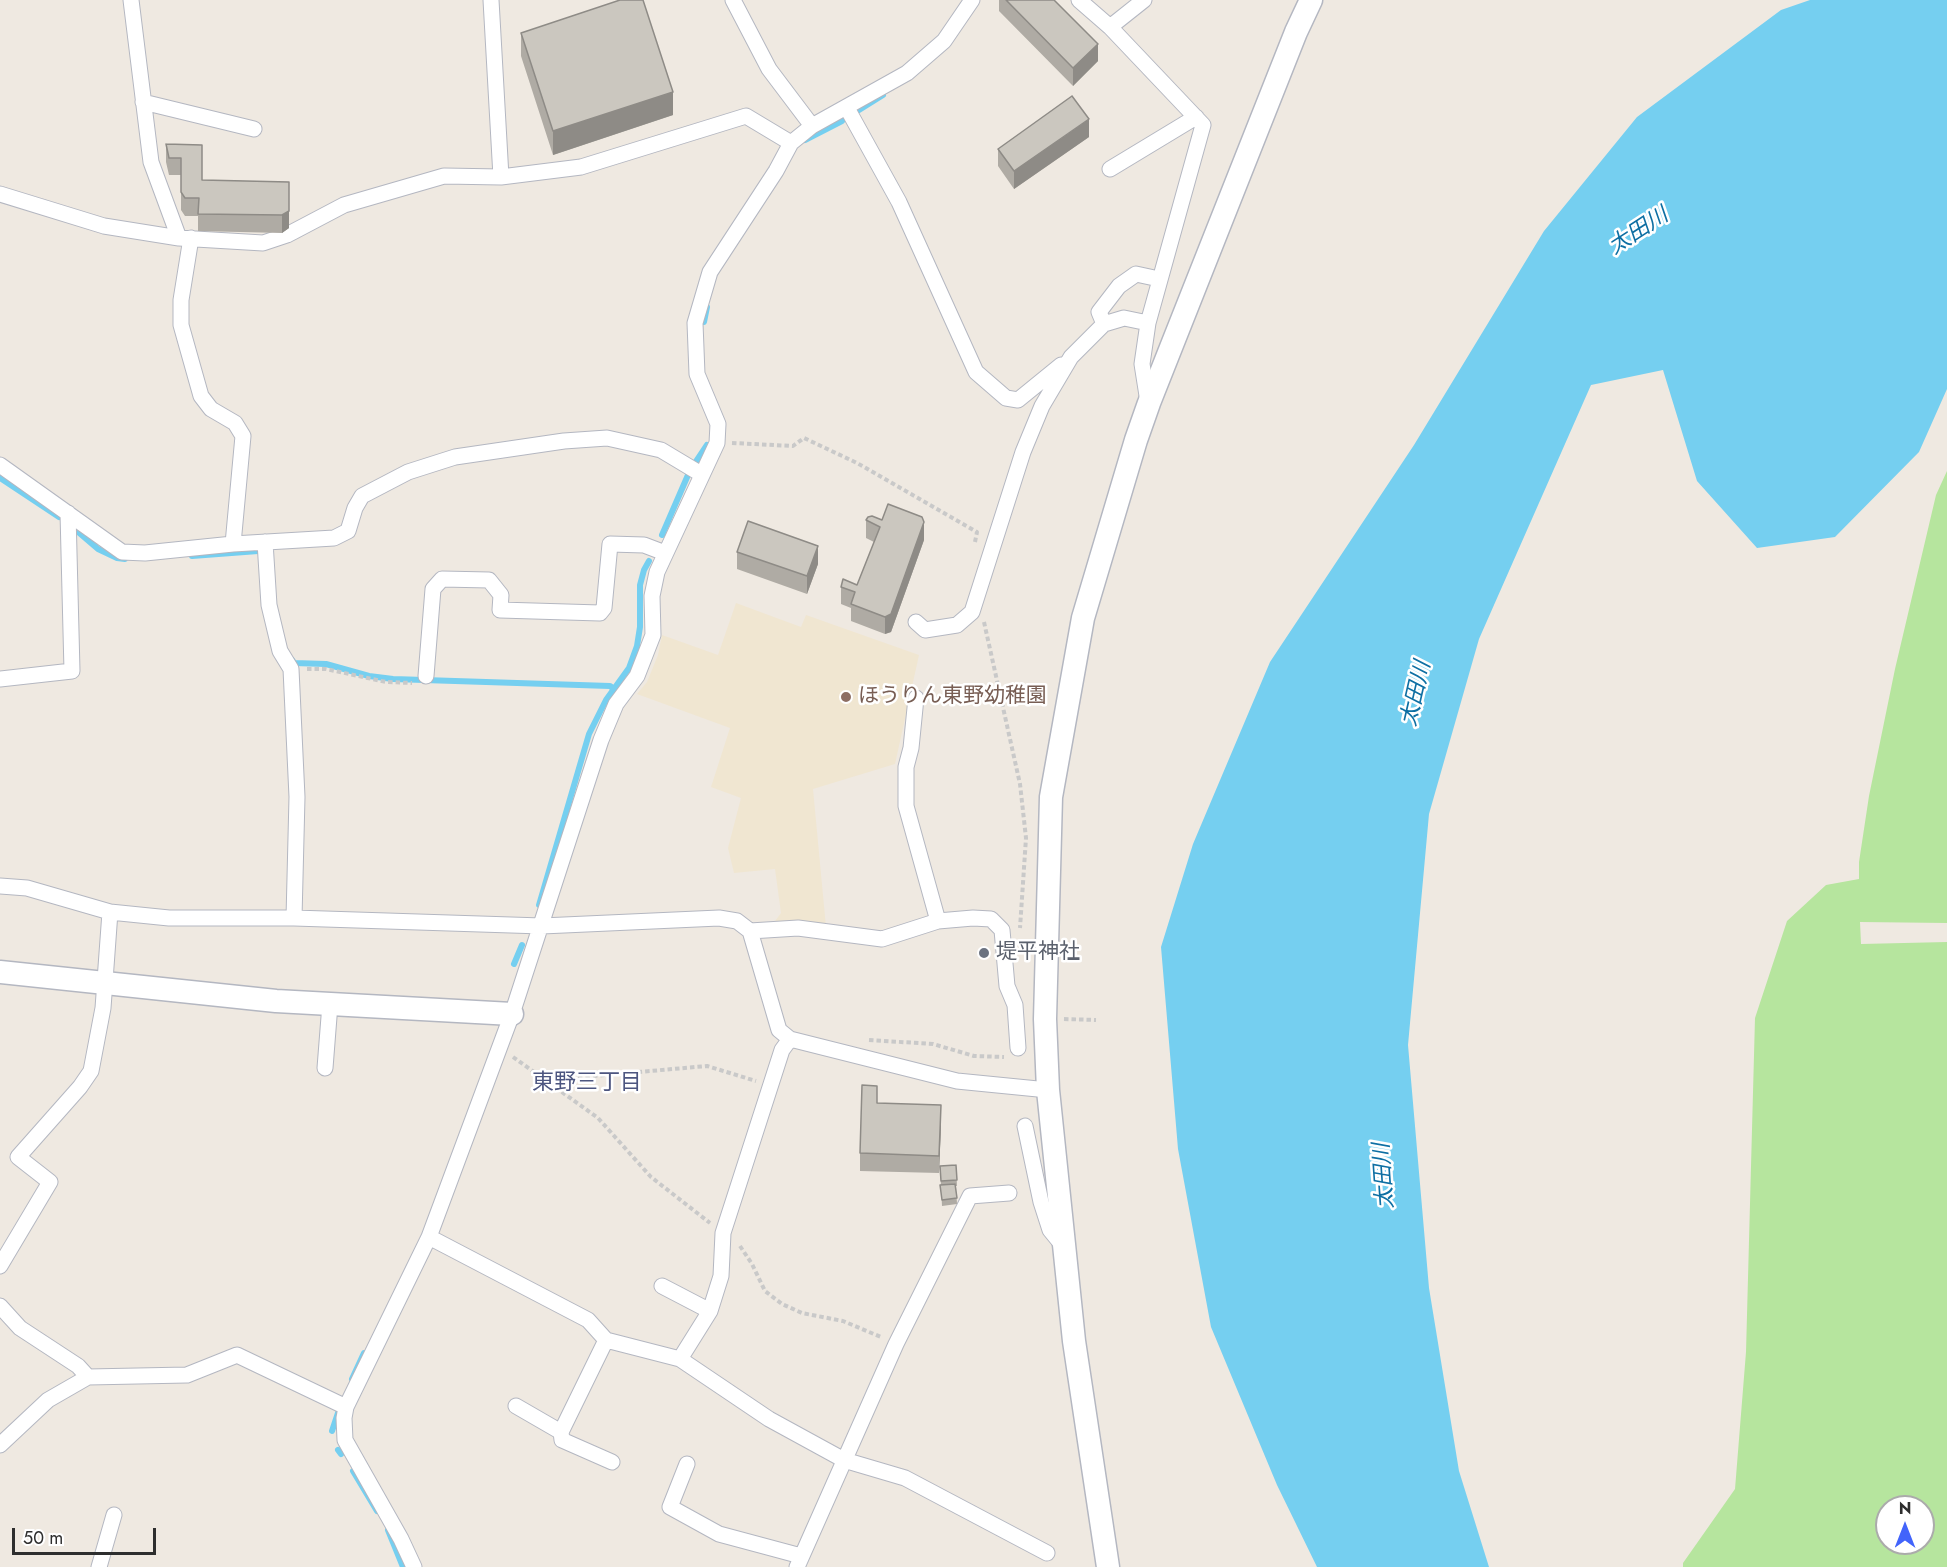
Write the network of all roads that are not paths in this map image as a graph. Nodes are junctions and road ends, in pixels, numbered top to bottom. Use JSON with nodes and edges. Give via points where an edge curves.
{"nodes":[{"id":1,"x":130,"y":0,"type":"edge"},
{"id":2,"x":491,"y":0,"type":"edge"},
{"id":3,"x":733,"y":0,"type":"edge"},
{"id":4,"x":972,"y":0,"type":"edge"},
{"id":5,"x":1079,"y":0,"type":"edge"},
{"id":6,"x":1144,"y":0,"type":"edge"},
{"id":7,"x":1311,"y":0,"type":"edge"},
{"id":8,"x":1110,"y":27,"type":"junction"},
{"id":9,"x":143,"y":102,"type":"junction"},
{"id":10,"x":847,"y":108,"type":"junction"},
{"id":11,"x":1196,"y":117,"type":"junction"},
{"id":12,"x":812,"y":126,"type":"junction"},
{"id":13,"x":254,"y":129,"type":"dead end"},
{"id":14,"x":791,"y":143,"type":"junction"},
{"id":15,"x":1110,"y":169,"type":"dead end"},
{"id":16,"x":501,"y":177,"type":"junction"},
{"id":17,"x":0,"y":194,"type":"edge"},
{"id":18,"x":185,"y":238,"type":"junction"},
{"id":19,"x":1160,"y":279,"type":"junction"},
{"id":20,"x":1148,"y":323,"type":"junction"},
{"id":21,"x":1104,"y":324,"type":"junction"},
{"id":22,"x":1071,"y":357,"type":"junction"},
{"id":23,"x":1149,"y":403,"type":"junction"},
{"id":24,"x":0,"y":465,"type":"edge"},
{"id":25,"x":701,"y":474,"type":"junction"},
{"id":26,"x":68,"y":513,"type":"junction"},
{"id":27,"x":265,"y":542,"type":"junction"},
{"id":28,"x":233,"y":544,"type":"junction"},
{"id":29,"x":665,"y":553,"type":"junction"},
{"id":30,"x":916,"y":622,"type":"dead end"},
{"id":31,"x":0,"y":679,"type":"edge"},
{"id":32,"x":421,"y":680,"type":"road end"},
{"id":33,"x":916,"y":698,"type":"dead end"},
{"id":34,"x":0,"y":886,"type":"edge"},
{"id":35,"x":110,"y":912,"type":"junction"},
{"id":36,"x":294,"y":918,"type":"junction"},
{"id":37,"x":938,"y":921,"type":"junction"},
{"id":38,"x":542,"y":926,"type":"junction"},
{"id":39,"x":750,"y":931,"type":"junction"},
{"id":40,"x":0,"y":972,"type":"edge"},
{"id":41,"x":1017,"y":977,"type":"dead end"},
{"id":42,"x":105,"y":982,"type":"junction"},
{"id":43,"x":330,"y":1004,"type":"junction"},
{"id":44,"x":1015,"y":1005,"type":"junction"},
{"id":45,"x":512,"y":1014,"type":"junction"},
{"id":46,"x":790,"y":1039,"type":"junction"},
{"id":47,"x":1018,"y":1048,"type":"dead end"},
{"id":48,"x":325,"y":1068,"type":"dead end"},
{"id":49,"x":1048,"y":1090,"type":"junction"},
{"id":50,"x":1025,"y":1126,"type":"dead end"},
{"id":51,"x":1009,"y":1193,"type":"dead end"},
{"id":52,"x":429,"y":1237,"type":"junction"},
{"id":53,"x":1065,"y":1249,"type":"junction"},
{"id":54,"x":0,"y":1266,"type":"edge"},
{"id":55,"x":662,"y":1286,"type":"dead end"},
{"id":56,"x":0,"y":1306,"type":"edge"},
{"id":57,"x":710,"y":1311,"type":"junction"},
{"id":58,"x":606,"y":1340,"type":"junction"},
{"id":59,"x":680,"y":1359,"type":"junction"},
{"id":60,"x":88,"y":1377,"type":"junction"},
{"id":61,"x":516,"y":1406,"type":"dead end"},
{"id":62,"x":346,"y":1407,"type":"junction"},
{"id":63,"x":561,"y":1432,"type":"junction"},
{"id":64,"x":0,"y":1445,"type":"edge"},
{"id":65,"x":844,"y":1460,"type":"junction"},
{"id":66,"x":612,"y":1462,"type":"dead end"},
{"id":67,"x":687,"y":1464,"type":"dead end"},
{"id":68,"x":114,"y":1515,"type":"dead end"},
{"id":69,"x":1047,"y":1553,"type":"dead end"},
{"id":70,"x":799,"y":1562,"type":"edge"},
{"id":71,"x":99,"y":1567,"type":"edge"},
{"id":72,"x":414,"y":1567,"type":"edge"},
{"id":73,"x":1108,"y":1567,"type":"edge"}],
"edges":[{"from":1,"to":9,"type":"street"},
{"from":2,"to":16,"type":"street"},
{"from":3,"to":12,"type":"street","via":[[769,69]]},
{"from":4,"to":10,"type":"street","via":[[944,41],[915,67]]},
{"from":5,"to":8,"type":"street"},
{"from":6,"to":8,"type":"street"},
{"from":7,"to":23,"type":"street"},
{"from":8,"to":11,"type":"street"},
{"from":9,"to":13,"type":"street"},
{"from":9,"to":18,"type":"street","via":[[151,162]]},
{"from":10,"to":12,"type":"street"},
{"from":10,"to":22,"type":"street","via":[[899,202],[976,372],[1006,398],[1018,400]]},
{"from":11,"to":15,"type":"street"},
{"from":11,"to":19,"type":"street","via":[[1203,125]]},
{"from":12,"to":14,"type":"street"},
{"from":14,"to":16,"type":"street","via":[[746,116],[581,167]]},
{"from":14,"to":25,"type":"street","via":[[710,272],[695,323],[697,374],[718,424],[717,442]]},
{"from":16,"to":18,"type":"street","via":[[444,176],[344,205],[287,236],[263,243]]},
{"from":17,"to":18,"type":"street","via":[[104,226]]},
{"from":18,"to":28,"type":"street","via":[[181,325],[201,396],[211,409],[236,423],[243,436]]},
{"from":19,"to":20,"type":"street"},
{"from":19,"to":21,"type":"street","via":[[1136,274],[1119,286],[1099,312]]},
{"from":20,"to":21,"type":"street","via":[[1124,318]]},
{"from":20,"to":23,"type":"street","via":[[1142,364]]},
{"from":21,"to":22,"type":"street"},
{"from":22,"to":30,"type":"street","via":[[1042,406],[1023,452],[972,612],[957,625],[926,630]]},
{"from":23,"to":49,"type":"street","via":[[1083,618],[1051,797],[1045,1019]]},
{"from":24,"to":26,"type":"street"},
{"from":25,"to":27,"type":"street","via":[[661,450],[608,438],[455,457],[408,472],[362,496],[348,531],[334,538]]},
{"from":25,"to":29,"type":"street"},
{"from":26,"to":28,"type":"street","via":[[122,552]]},
{"from":26,"to":31,"type":"street","via":[[72,671]]},
{"from":27,"to":28,"type":"street"},
{"from":27,"to":36,"type":"street","via":[[269,605],[280,651],[291,669],[297,797]]},
{"from":29,"to":32,"type":"street","via":[[644,545],[610,544],[604,609],[600,613],[500,610],[501,595],[489,580],[442,579],[433,589]]},
{"from":29,"to":38,"type":"street","via":[[652,596],[653,635],[637,676],[616,704],[601,740]]},
{"from":33,"to":37,"type":"street","via":[[906,767],[906,806]]},
{"from":34,"to":35,"type":"street","via":[[27,888]]},
{"from":35,"to":36,"type":"street","via":[[169,918]]},
{"from":35,"to":42,"type":"street"},
{"from":36,"to":38,"type":"street"},
{"from":37,"to":39,"type":"street","via":[[882,939],[798,928]]},
{"from":37,"to":44,"type":"street","via":[[991,919],[1002,930],[1007,986]]},
{"from":38,"to":39,"type":"street","via":[[719,918],[737,921]]},
{"from":38,"to":45,"type":"street"},
{"from":39,"to":46,"type":"street","via":[[779,1030]]},
{"from":40,"to":42,"type":"street"},
{"from":41,"to":44,"type":"street"},
{"from":42,"to":43,"type":"street"},
{"from":42,"to":54,"type":"street","via":[[91,1071],[18,1157],[50,1182]]},
{"from":43,"to":45,"type":"street"},
{"from":43,"to":48,"type":"street"},
{"from":44,"to":47,"type":"street"},
{"from":45,"to":52,"type":"street"},
{"from":46,"to":49,"type":"street","via":[[957,1081]]},
{"from":46,"to":57,"type":"street","via":[[782,1050],[723,1233],[721,1276]]},
{"from":49,"to":53,"type":"street"},
{"from":50,"to":53,"type":"street","via":[[1050,1230]]},
{"from":51,"to":65,"type":"street","via":[[970,1196],[896,1344]]},
{"from":52,"to":58,"type":"street","via":[[588,1320]]},
{"from":52,"to":62,"type":"street"},
{"from":53,"to":73,"type":"street","via":[[1074,1341]]},
{"from":55,"to":57,"type":"street"},
{"from":56,"to":60,"type":"street","via":[[20,1328],[78,1366]]},
{"from":57,"to":59,"type":"street"},
{"from":58,"to":59,"type":"street"},
{"from":58,"to":63,"type":"street"},
{"from":59,"to":65,"type":"street","via":[[769,1419]]},
{"from":60,"to":62,"type":"street","via":[[187,1375],[237,1354]]},
{"from":60,"to":64,"type":"street","via":[[48,1400]]},
{"from":61,"to":63,"type":"street"},
{"from":62,"to":72,"type":"street","via":[[345,1440]]},
{"from":63,"to":66,"type":"street","via":[[562,1440]]},
{"from":65,"to":69,"type":"street","via":[[905,1478]]},
{"from":65,"to":70,"type":"street"},
{"from":67,"to":70,"type":"street","via":[[670,1507],[719,1534]]},
{"from":68,"to":71,"type":"street"}]}
